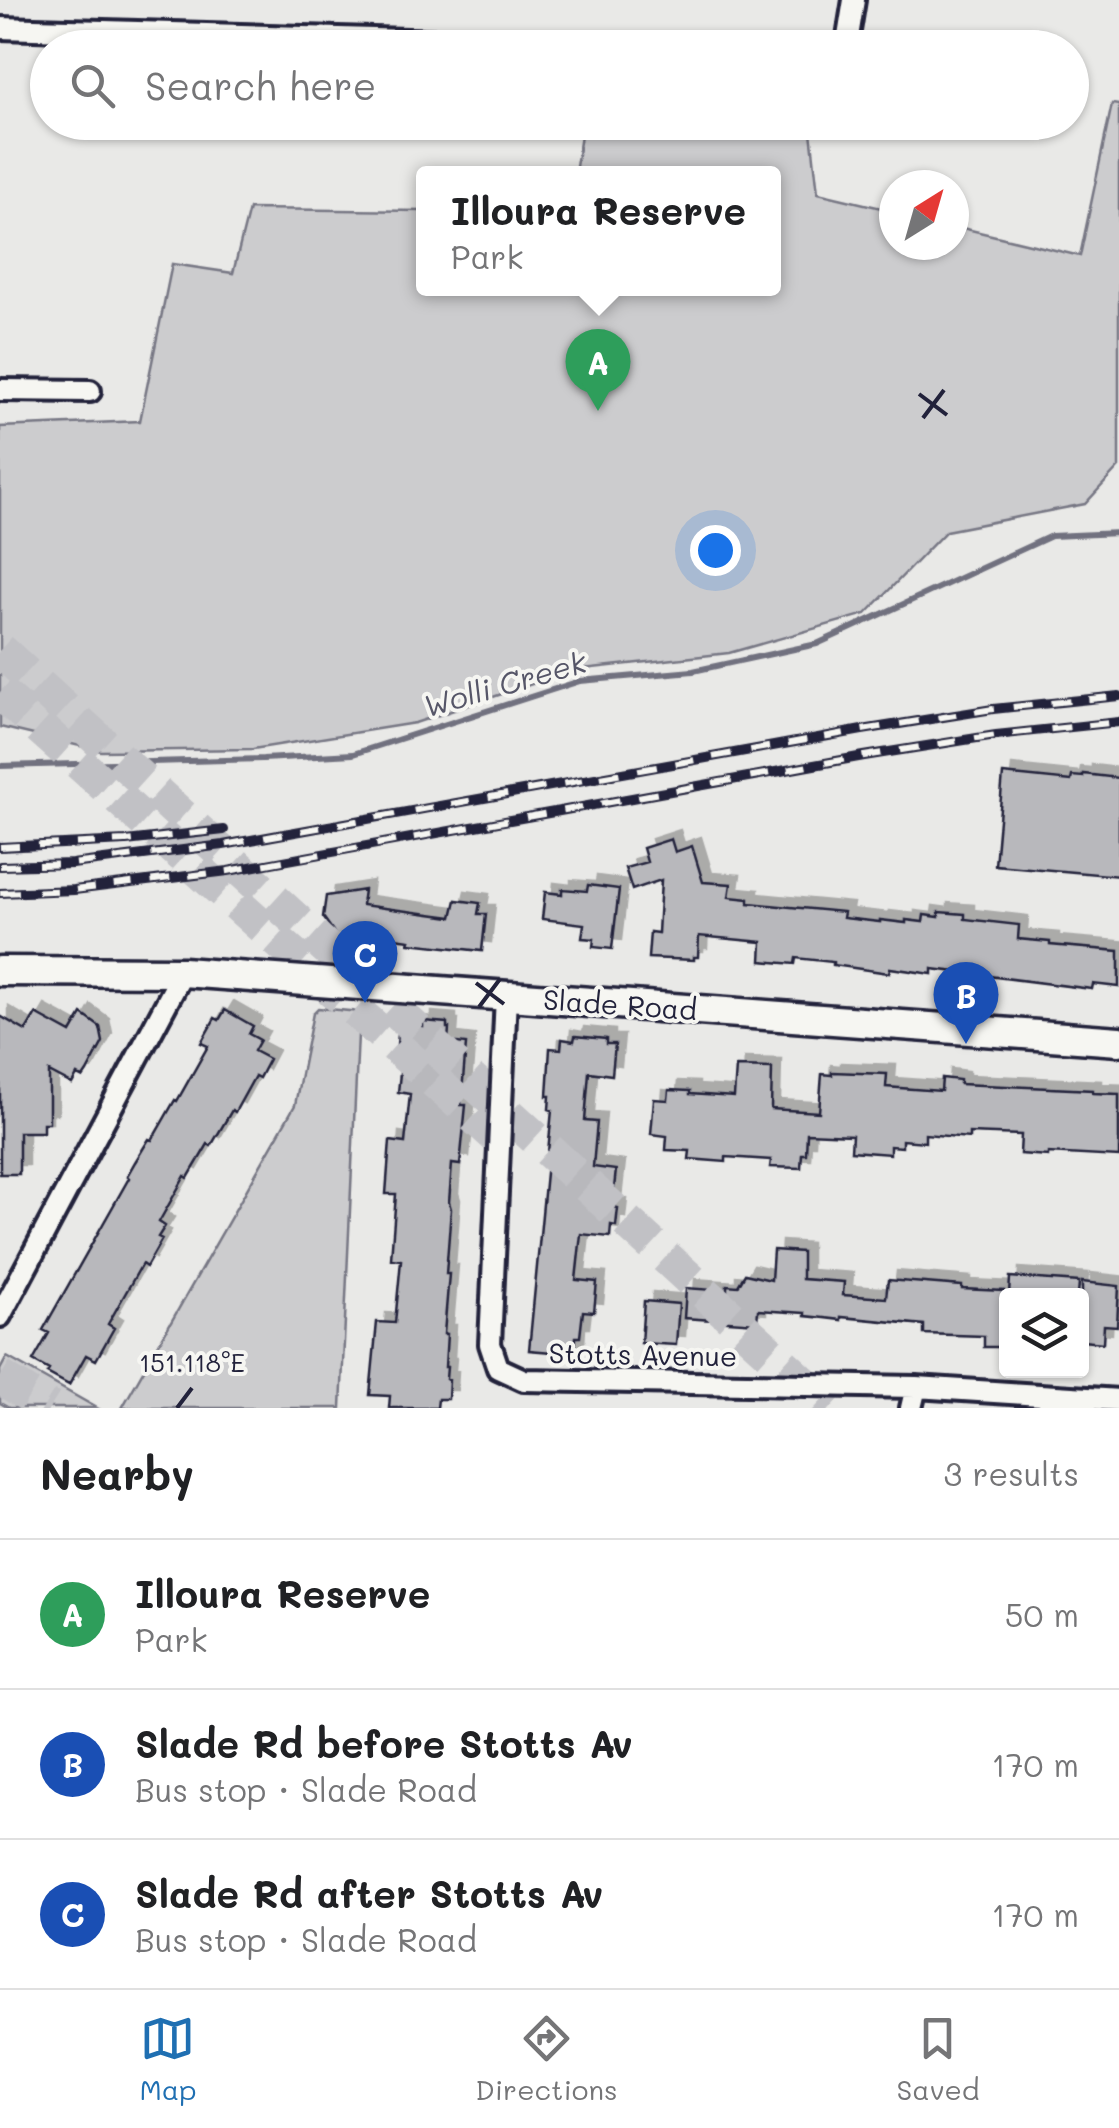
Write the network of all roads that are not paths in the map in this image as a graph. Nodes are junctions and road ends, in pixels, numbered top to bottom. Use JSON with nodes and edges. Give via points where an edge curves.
{"nodes":[{"id":1,"x":854,"y":0,"type":"edge"},
{"id":2,"x":0,"y":28,"type":"edge"},
{"id":3,"x":68,"y":30,"type":"edge"},
{"id":4,"x":848,"y":30,"type":"edge"},
{"id":5,"x":0,"y":390,"type":"edge"},
{"id":6,"x":90,"y":391,"type":"dead end"},
{"id":7,"x":0,"y":972,"type":"edge"},
{"id":8,"x":184,"y":972,"type":"junction"},
{"id":9,"x":506,"y":996,"type":"junction"},
{"id":10,"x":1119,"y":1041,"type":"edge"},
{"id":11,"x":0,"y":1316,"type":"edge"},
{"id":12,"x":914,"y":1398,"type":"edge"},
{"id":13,"x":1119,"y":1400,"type":"edge"},
{"id":14,"x":1094,"y":1404,"type":"edge"}],
"edges":[{"from":1,"to":4,"type":"street"},
{"from":2,"to":3,"type":"street"},
{"from":5,"to":6,"type":"street"},
{"from":7,"to":8,"type":"main road","name":"Slade Road"},
{"from":8,"to":9,"type":"main road","name":"Slade Road"},
{"from":8,"to":11,"type":"street"},
{"from":9,"to":10,"type":"main road","name":"Slade Road"},
{"from":9,"to":12,"type":"street","name":"Stotts Avenue","via":[[490,1344],[498,1368],[524,1380]]},
{"from":12,"to":14,"type":"street","name":"Stotts Avenue"},
{"from":13,"to":14,"type":"street","name":"Stotts Avenue"}]}
